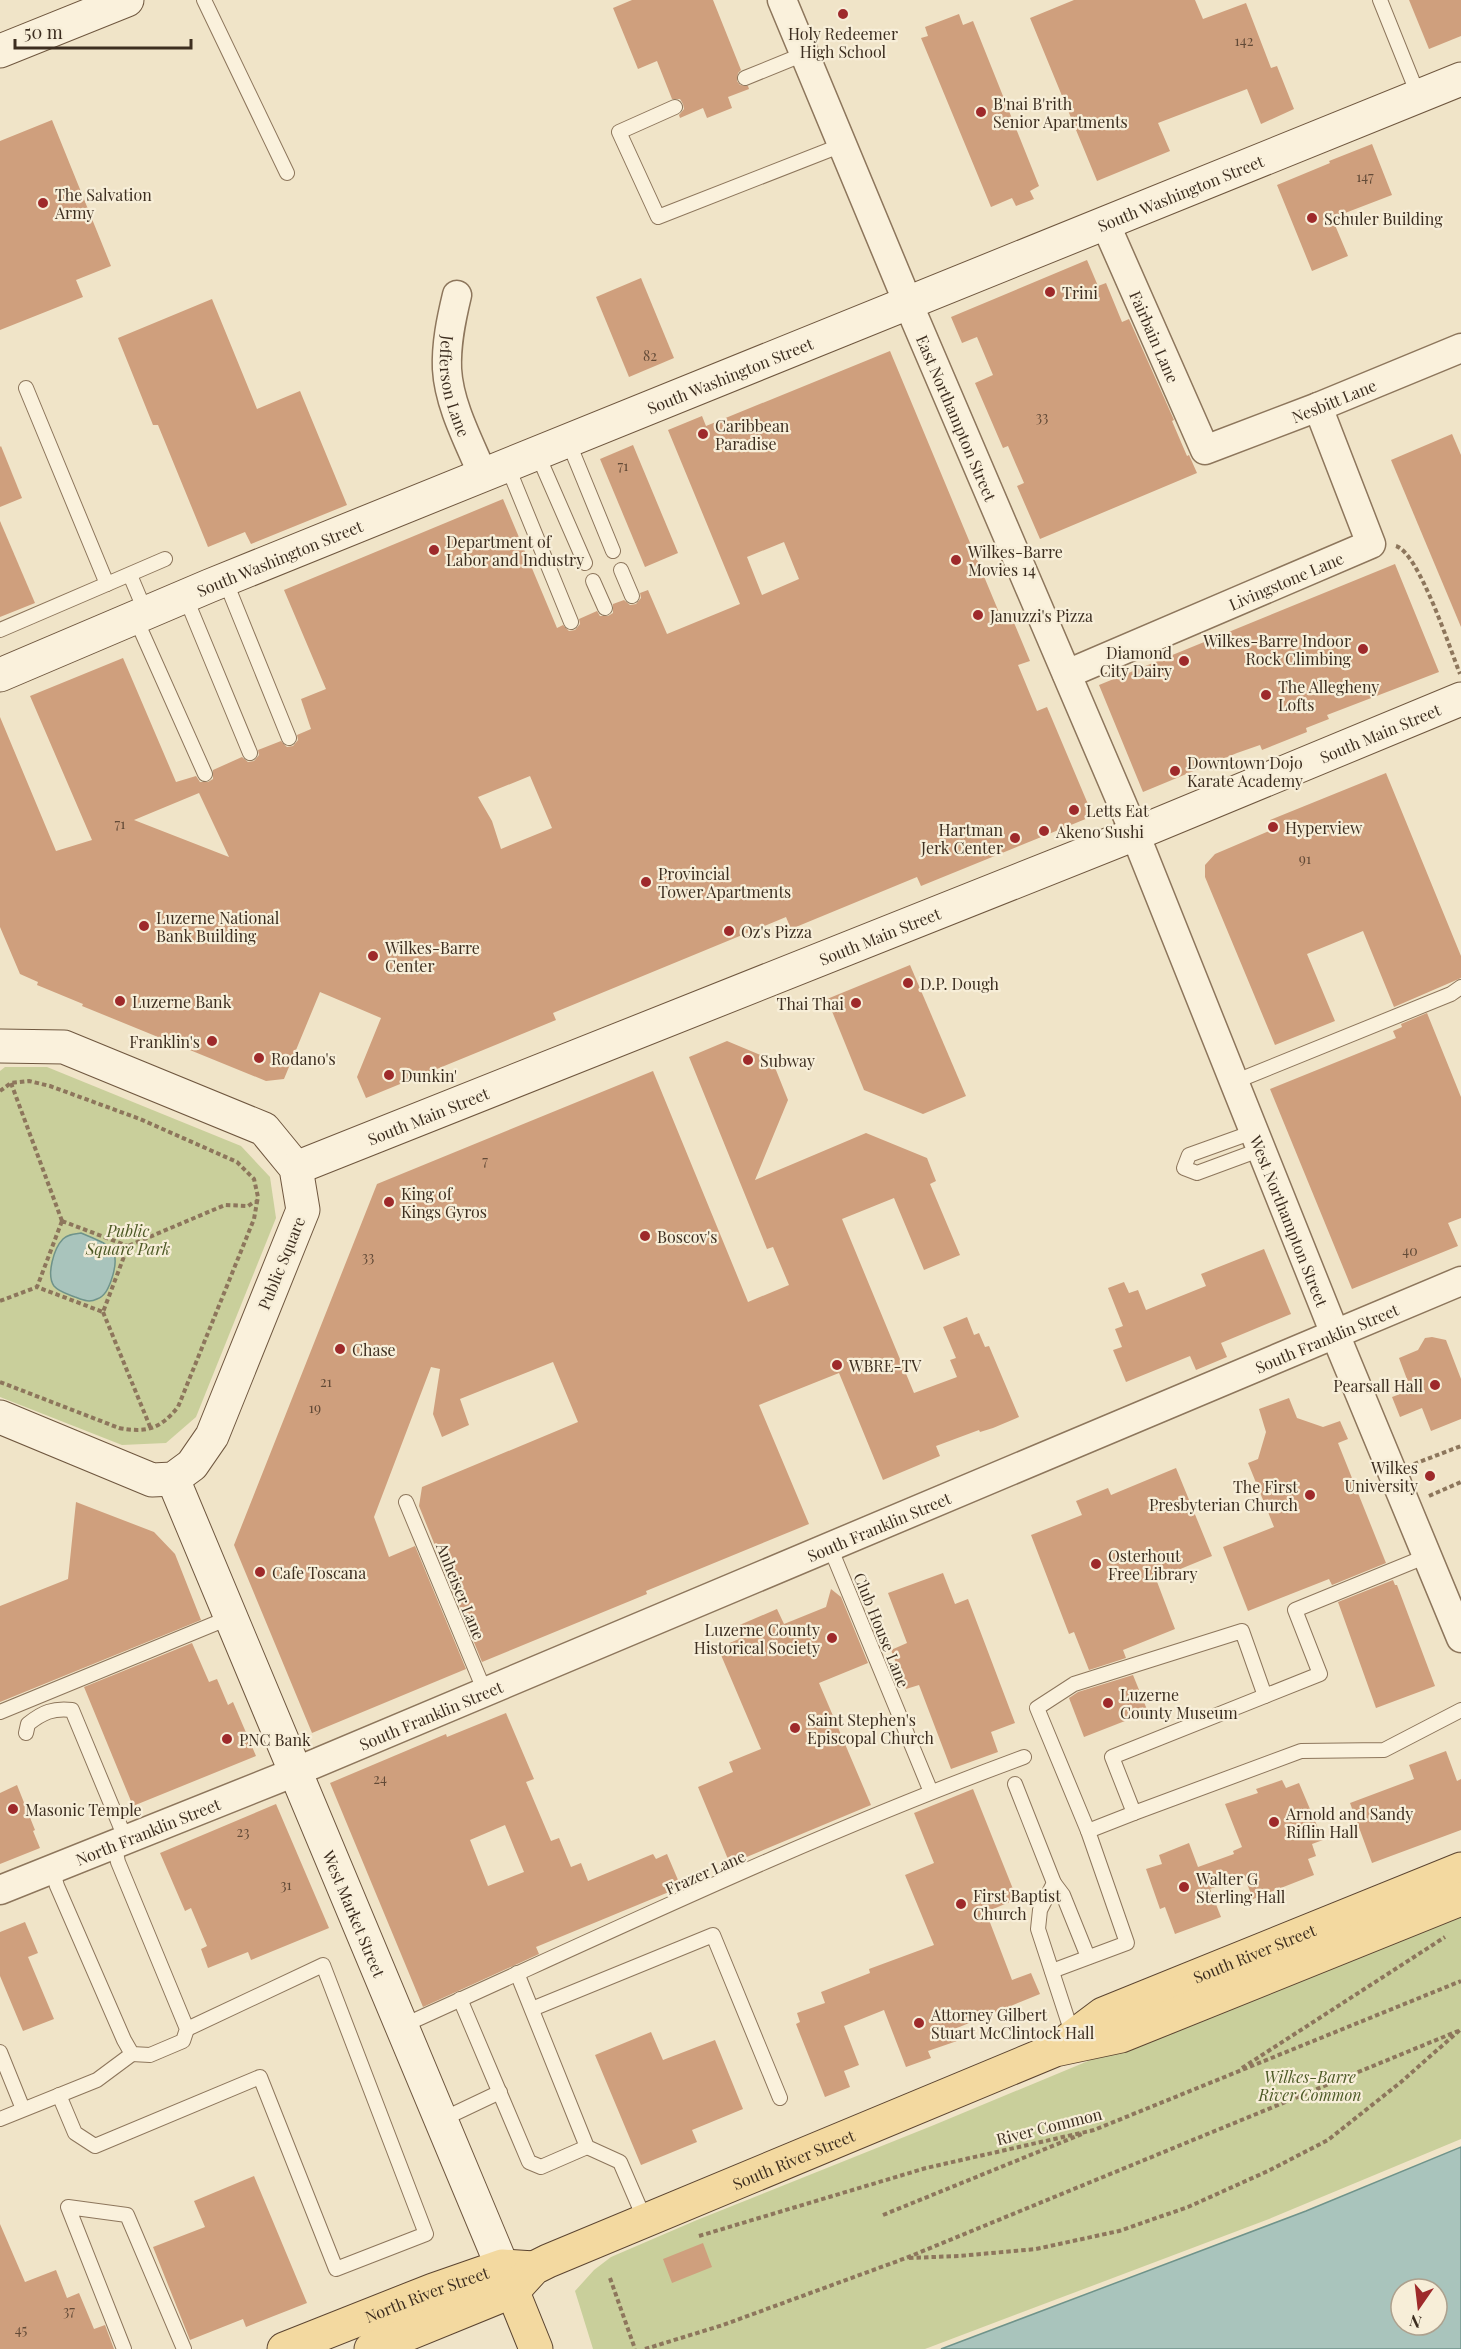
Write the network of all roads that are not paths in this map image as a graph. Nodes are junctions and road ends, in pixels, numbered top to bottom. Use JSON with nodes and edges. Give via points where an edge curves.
{"nodes":[{"id":1,"x":127,"y":0,"type":"edge"},
{"id":2,"x":204,"y":0,"type":"edge"},
{"id":3,"x":782,"y":0,"type":"edge"},
{"id":4,"x":1380,"y":0,"type":"edge"},
{"id":5,"x":0,"y":51,"type":"edge"},
{"id":6,"x":804,"y":54,"type":"junction"},
{"id":7,"x":744,"y":78,"type":"dead end"},
{"id":8,"x":1461,"y":79,"type":"edge"},
{"id":9,"x":1419,"y":96,"type":"junction"},
{"id":10,"x":675,"y":106,"type":"dead end"},
{"id":11,"x":842,"y":144,"type":"junction"},
{"id":12,"x":287,"y":173,"type":"dead end"},
{"id":13,"x":1105,"y":223,"type":"junction"},
{"id":14,"x":458,"y":295,"type":"dead end"},
{"id":15,"x":908,"y":303,"type":"junction"},
{"id":16,"x":1461,"y":348,"type":"edge"},
{"id":17,"x":26,"y":388,"type":"dead end"},
{"id":18,"x":1318,"y":407,"type":"junction"},
{"id":19,"x":568,"y":441,"type":"junction"},
{"id":20,"x":1205,"y":450,"type":"joint"},
{"id":21,"x":537,"y":453,"type":"junction"},
{"id":22,"x":495,"y":470,"type":"junction"},
{"id":23,"x":613,"y":551,"type":"dead end"},
{"id":24,"x":165,"y":559,"type":"dead end"},
{"id":25,"x":585,"y":563,"type":"dead end"},
{"id":26,"x":621,"y":570,"type":"dead end"},
{"id":27,"x":130,"y":574,"type":"junction"},
{"id":28,"x":225,"y":580,"type":"junction"},
{"id":29,"x":593,"y":582,"type":"dead end"},
{"id":30,"x":107,"y":585,"type":"junction"},
{"id":31,"x":185,"y":596,"type":"junction"},
{"id":32,"x":632,"y":596,"type":"dead end"},
{"id":33,"x":605,"y":608,"type":"dead end"},
{"id":34,"x":141,"y":615,"type":"junction"},
{"id":35,"x":571,"y":622,"type":"dead end"},
{"id":36,"x":0,"y":630,"type":"edge"},
{"id":37,"x":1067,"y":674,"type":"junction"},
{"id":38,"x":0,"y":675,"type":"edge"},
{"id":39,"x":1461,"y":699,"type":"edge"},
{"id":40,"x":289,"y":738,"type":"dead end"},
{"id":41,"x":250,"y":753,"type":"dead end"},
{"id":42,"x":205,"y":774,"type":"dead end"},
{"id":43,"x":1136,"y":834,"type":"junction"},
{"id":44,"x":1461,"y":987,"type":"edge"},
{"id":45,"x":0,"y":1046,"type":"edge"},
{"id":46,"x":1234,"y":1082,"type":"junction"},
{"id":47,"x":296,"y":1168,"type":"junction"},
{"id":48,"x":1461,"y":1281,"type":"edge"},
{"id":49,"x":1335,"y":1334,"type":"junction"},
{"id":50,"x":0,"y":1417,"type":"edge"},
{"id":51,"x":173,"y":1479,"type":"junction"},
{"id":52,"x":406,"y":1502,"type":"dead end"},
{"id":53,"x":830,"y":1547,"type":"junction"},
{"id":54,"x":1427,"y":1556,"type":"junction"},
{"id":55,"x":231,"y":1617,"type":"junction"},
{"id":56,"x":1461,"y":1638,"type":"edge"},
{"id":57,"x":485,"y":1692,"type":"junction"},
{"id":58,"x":1265,"y":1696,"type":"junction"},
{"id":59,"x":1461,"y":1710,"type":"edge"},
{"id":60,"x":0,"y":1712,"type":"edge"},
{"id":61,"x":26,"y":1733,"type":"dead end"},
{"id":62,"x":1024,"y":1757,"type":"dead end"},
{"id":63,"x":295,"y":1772,"type":"junction"},
{"id":64,"x":1015,"y":1784,"type":"dead end"},
{"id":65,"x":931,"y":1791,"type":"junction"},
{"id":66,"x":1134,"y":1813,"type":"junction"},
{"id":67,"x":1088,"y":1832,"type":"junction"},
{"id":68,"x":120,"y":1842,"type":"junction"},
{"id":69,"x":52,"y":1869,"type":"junction"},
{"id":70,"x":1461,"y":1869,"type":"edge"},
{"id":71,"x":1054,"y":1883,"type":"junction"},
{"id":72,"x":0,"y":1890,"type":"edge"},
{"id":73,"x":1461,"y":1899,"type":"edge"},
{"id":74,"x":1088,"y":1957,"type":"junction"},
{"id":75,"x":1052,"y":1971,"type":"junction"},
{"id":76,"x":518,"y":1973,"type":"junction"},
{"id":77,"x":460,"y":1999,"type":"junction"},
{"id":78,"x":532,"y":2009,"type":"junction"},
{"id":79,"x":402,"y":2026,"type":"junction"},
{"id":80,"x":187,"y":2029,"type":"junction"},
{"id":81,"x":1064,"y":2043,"type":"junction"},
{"id":82,"x":0,"y":2052,"type":"edge"},
{"id":83,"x":132,"y":2054,"type":"junction"},
{"id":84,"x":500,"y":2092,"type":"junction"},
{"id":85,"x":59,"y":2095,"type":"junction"},
{"id":86,"x":780,"y":2098,"type":"dead end"},
{"id":87,"x":23,"y":2109,"type":"junction"},
{"id":88,"x":0,"y":2119,"type":"edge"},
{"id":89,"x":441,"y":2120,"type":"junction"},
{"id":90,"x":587,"y":2147,"type":"junction"},
{"id":91,"x":645,"y":2220,"type":"junction"},
{"id":92,"x":516,"y":2275,"type":"junction"},
{"id":93,"x":124,"y":2349,"type":"edge"},
{"id":94,"x":184,"y":2349,"type":"edge"},
{"id":95,"x":284,"y":2349,"type":"edge"},
{"id":96,"x":371,"y":2349,"type":"edge"},
{"id":97,"x":537,"y":2349,"type":"edge"}],
"edges":[{"from":1,"to":5,"type":"street"},
{"from":2,"to":12,"type":"lane"},
{"from":3,"to":6,"type":"street","name":"East Northampton Street"},
{"from":4,"to":9,"type":"lane"},
{"from":6,"to":7,"type":"lane"},
{"from":6,"to":11,"type":"street","name":"East Northampton Street"},
{"from":8,"to":9,"type":"street","name":"South Washington Street"},
{"from":9,"to":13,"type":"street","name":"South Washington Street"},
{"from":10,"to":11,"type":"lane","via":[[619,132],[658,217]]},
{"from":11,"to":15,"type":"street","name":"East Northampton Street"},
{"from":13,"to":15,"type":"street","name":"South Washington Street"},
{"from":13,"to":20,"type":"street","name":"Fairbain Lane"},
{"from":14,"to":22,"type":"street","name":"Jefferson Lane","via":[[448,337],[447,370],[452,397]]},
{"from":15,"to":19,"type":"street","name":"South Washington Street"},
{"from":15,"to":37,"type":"street","name":"East Northampton Street"},
{"from":16,"to":18,"type":"street","name":"Nesbitt Lane"},
{"from":17,"to":30,"type":"lane"},
{"from":18,"to":20,"type":"street","name":"Nesbitt Lane"},
{"from":18,"to":37,"type":"street","name":"Livingstone Lane","via":[[1371,544]]},
{"from":19,"to":21,"type":"street","name":"South Washington Street"},
{"from":19,"to":23,"type":"lane"},
{"from":21,"to":22,"type":"street","name":"South Washington Street"},
{"from":21,"to":25,"type":"lane"},
{"from":22,"to":28,"type":"street","name":"South Washington Street"},
{"from":22,"to":35,"type":"lane"},
{"from":24,"to":27,"type":"lane"},
{"from":26,"to":32,"type":"lane"},
{"from":27,"to":30,"type":"lane"},
{"from":27,"to":34,"type":"lane"},
{"from":28,"to":31,"type":"street","name":"South Washington Street"},
{"from":28,"to":40,"type":"lane"},
{"from":29,"to":33,"type":"lane"},
{"from":30,"to":36,"type":"lane"},
{"from":31,"to":34,"type":"street","name":"South Washington Street"},
{"from":31,"to":41,"type":"lane"},
{"from":34,"to":38,"type":"street","name":"South Washington Street"},
{"from":34,"to":42,"type":"lane"},
{"from":37,"to":43,"type":"street","name":"East Northampton Street"},
{"from":39,"to":43,"type":"street","name":"South Main Street"},
{"from":43,"to":46,"type":"street","name":"West Northampton Street"},
{"from":43,"to":47,"type":"street","name":"South Main Street"},
{"from":44,"to":46,"type":"lane"},
{"from":45,"to":47,"type":"street","name":"Public Square","via":[[64,1047],[264,1129]]},
{"from":46,"to":49,"type":"street","name":"West Northampton Street"},
{"from":47,"to":51,"type":"street","name":"Public Square","via":[[303,1210],[212,1436],[192,1466]]},
{"from":48,"to":49,"type":"street","name":"South Franklin Street"},
{"from":49,"to":53,"type":"street","name":"South Franklin Street"},
{"from":49,"to":54,"type":"street","name":"West Northampton Street"},
{"from":50,"to":51,"type":"street","via":[[152,1480]]},
{"from":51,"to":55,"type":"street","name":"West Market Street"},
{"from":52,"to":57,"type":"lane","name":"Anheiser Lane"},
{"from":53,"to":57,"type":"street","name":"South Franklin Street"},
{"from":53,"to":65,"type":"lane","name":"Club House Lane"},
{"from":54,"to":56,"type":"street","name":"West Northampton Street"},
{"from":54,"to":58,"type":"lane","via":[[1295,1610],[1320,1674]]},
{"from":55,"to":60,"type":"lane"},
{"from":55,"to":63,"type":"street","name":"West Market Street"},
{"from":57,"to":63,"type":"street","name":"South Franklin Street"},
{"from":58,"to":66,"type":"lane","via":[[1112,1757]]},
{"from":58,"to":67,"type":"lane","via":[[1242,1631],[1074,1684],[1038,1708]]},
{"from":59,"to":66,"type":"lane","via":[[1384,1750],[1301,1750]]},
{"from":61,"to":68,"type":"lane","via":[[28,1724],[41,1713],[57,1708],[72,1710]]},
{"from":62,"to":65,"type":"lane","name":"Frazer Lane"},
{"from":63,"to":68,"type":"street","name":"North Franklin Street"},
{"from":63,"to":79,"type":"street","name":"West Market Street"},
{"from":64,"to":71,"type":"lane"},
{"from":65,"to":76,"type":"lane","name":"Frazer Lane"},
{"from":66,"to":67,"type":"lane"},
{"from":67,"to":74,"type":"lane","via":[[1127,1943]]},
{"from":68,"to":69,"type":"street","name":"North Franklin Street"},
{"from":68,"to":80,"type":"lane","via":[[118,1862]]},
{"from":69,"to":72,"type":"street","name":"North Franklin Street"},
{"from":69,"to":83,"type":"lane"},
{"from":70,"to":81,"type":"main road","name":"South River Street","via":[[1103,2014]]},
{"from":71,"to":74,"type":"lane","via":[[1063,1895]]},
{"from":71,"to":75,"type":"lane","via":[[1040,1910],[1038,1929]]},
{"from":73,"to":81,"type":"main road","name":"South River Street","via":[[1121,2036]]},
{"from":74,"to":75,"type":"lane"},
{"from":75,"to":81,"type":"lane"},
{"from":76,"to":77,"type":"lane","name":"Frazer Lane"},
{"from":76,"to":78,"type":"lane"},
{"from":77,"to":79,"type":"lane","name":"Frazer Lane"},
{"from":77,"to":84,"type":"lane"},
{"from":78,"to":86,"type":"lane","via":[[713,1935]]},
{"from":78,"to":90,"type":"lane"},
{"from":79,"to":89,"type":"street","name":"West Market Street"},
{"from":80,"to":83,"type":"lane","via":[[183,2041],[150,2055]]},
{"from":80,"to":85,"type":"lane","via":[[323,1965],[426,2234],[336,2269],[260,2077],[95,2146],[75,2133]]},
{"from":81,"to":91,"type":"main road","name":"South River Street"},
{"from":82,"to":87,"type":"lane"},
{"from":83,"to":85,"type":"lane","via":[[97,2080]]},
{"from":84,"to":89,"type":"lane"},
{"from":84,"to":90,"type":"lane","via":[[529,2162],[541,2167]]},
{"from":85,"to":87,"type":"lane"},
{"from":87,"to":88,"type":"lane"},
{"from":89,"to":92,"type":"street","name":"West Market Street"},
{"from":90,"to":91,"type":"lane","via":[[620,2163]]},
{"from":91,"to":92,"type":"main road","name":"South River Street"},
{"from":92,"to":95,"type":"main road","name":"North River Street","via":[[433,2290]]},
{"from":92,"to":96,"type":"main road","name":"North River Street"},
{"from":92,"to":97,"type":"main road","name":"West Market Street"},
{"from":93,"to":94,"type":"lane","via":[[68,2207],[127,2215]]}]}
